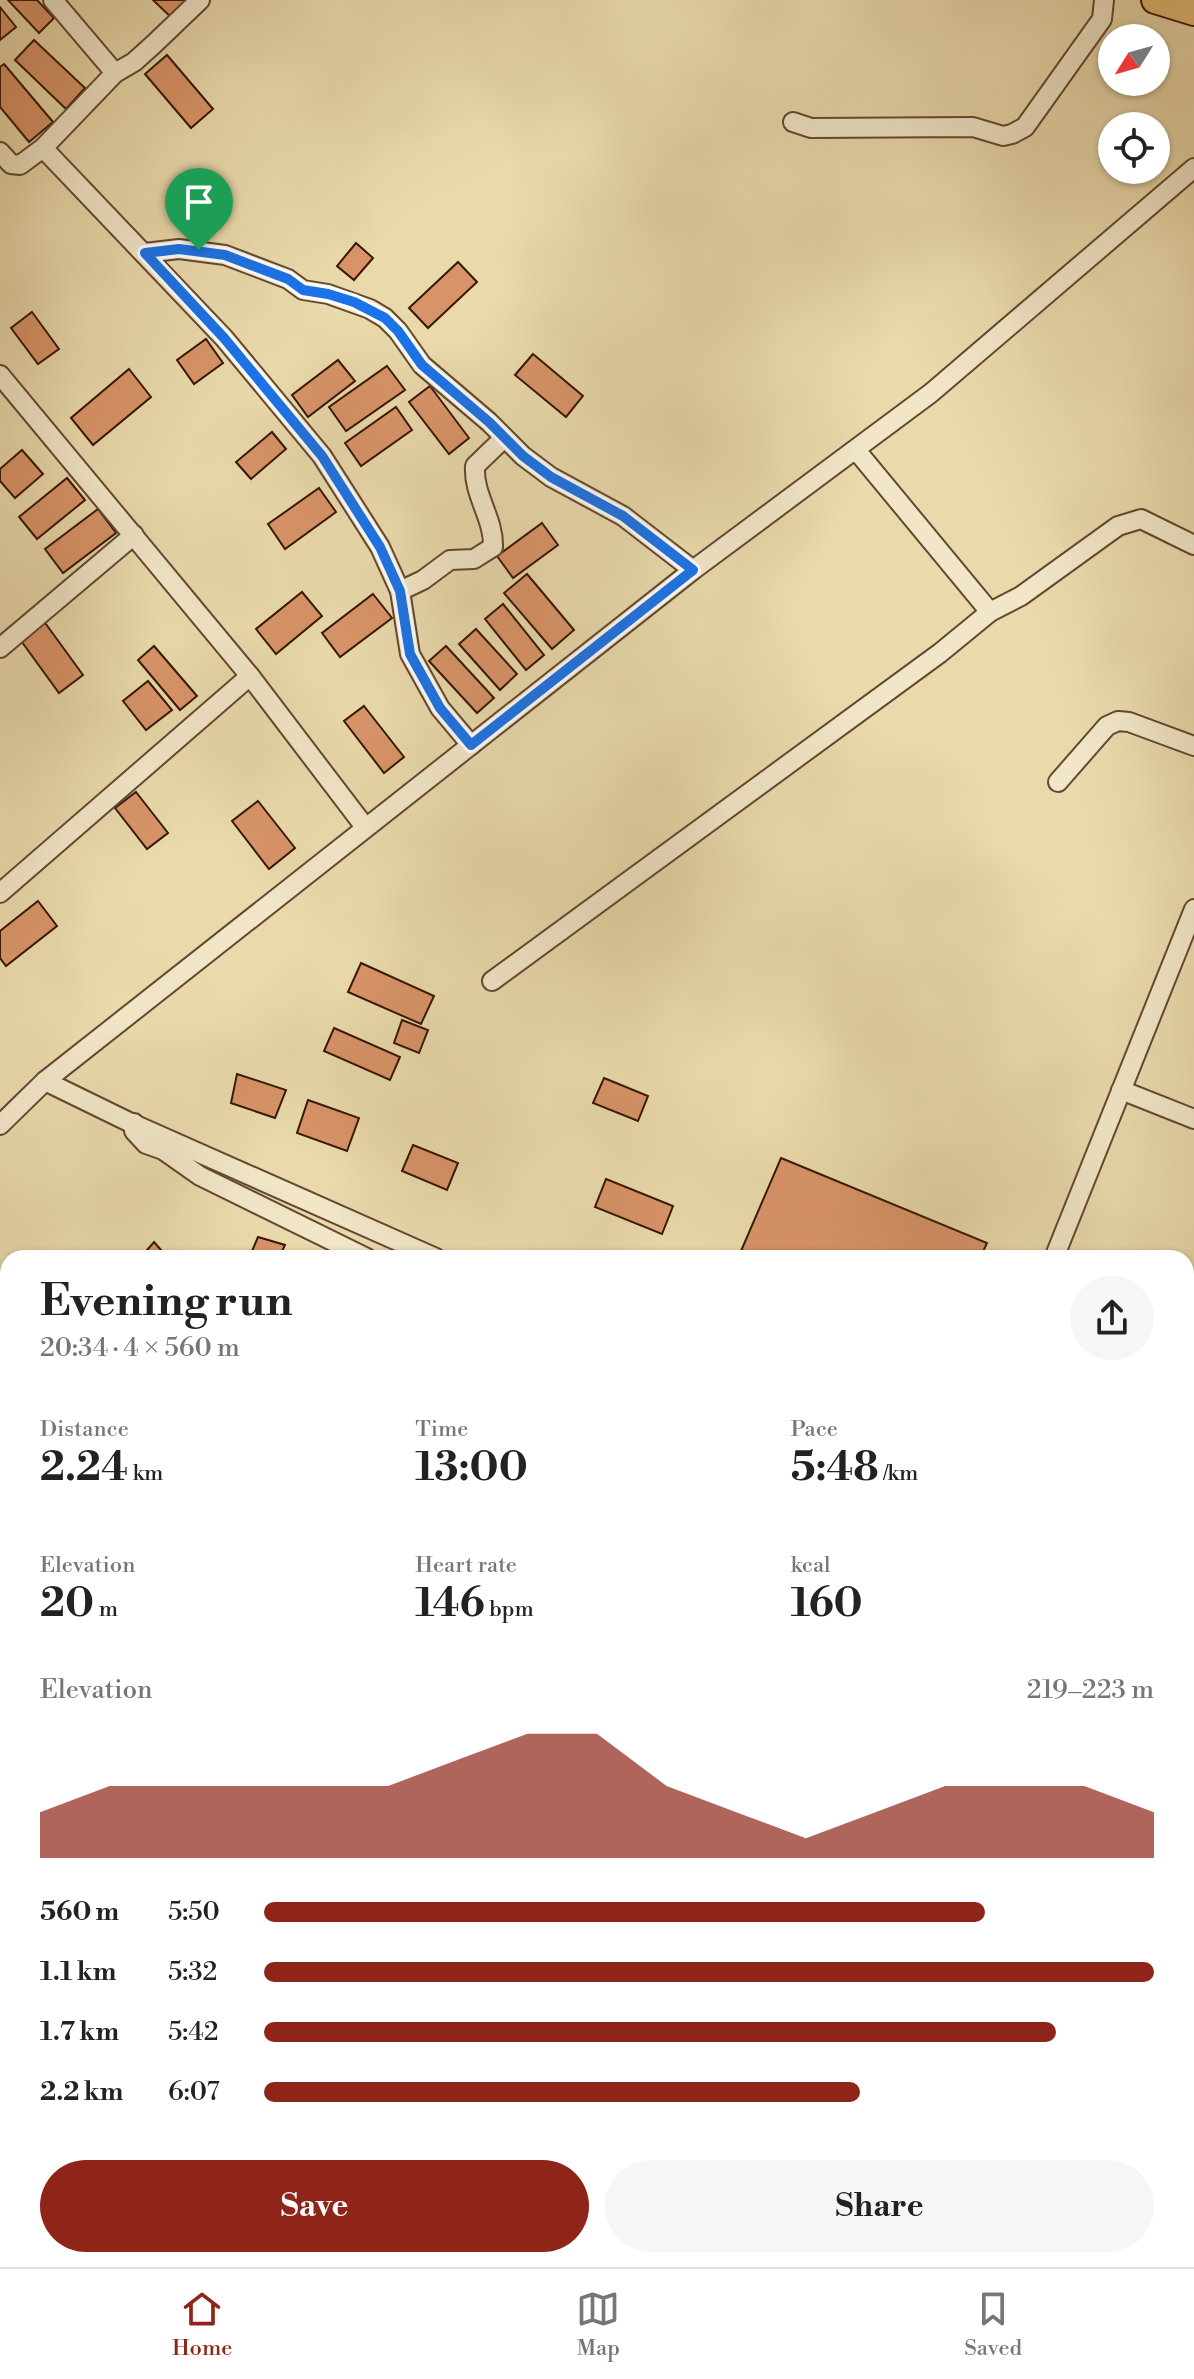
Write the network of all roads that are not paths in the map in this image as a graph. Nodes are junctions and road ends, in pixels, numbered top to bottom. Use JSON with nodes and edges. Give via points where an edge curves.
{"nodes":[{"id":1,"x":53,"y":0,"type":"edge"},
{"id":2,"x":200,"y":0,"type":"edge"},
{"id":3,"x":1104,"y":0,"type":"edge"},
{"id":4,"x":1155,"y":0,"type":"edge"},
{"id":5,"x":1194,"y":12,"type":"edge"},
{"id":6,"x":115,"y":73,"type":"junction"},
{"id":7,"x":793,"y":122,"type":"dead end"},
{"id":8,"x":43,"y":148,"type":"junction"},
{"id":9,"x":0,"y":152,"type":"edge"},
{"id":10,"x":1194,"y":168,"type":"edge"},
{"id":11,"x":145,"y":253,"type":"junction"},
{"id":12,"x":4,"y":388,"type":"edge"},
{"id":13,"x":504,"y":438,"type":"junction"},
{"id":14,"x":856,"y":450,"type":"junction"},
{"id":15,"x":134,"y":535,"type":"junction"},
{"id":16,"x":1194,"y":545,"type":"edge"},
{"id":17,"x":693,"y":570,"type":"junction"},
{"id":18,"x":400,"y":591,"type":"junction"},
{"id":19,"x":990,"y":612,"type":"junction"},
{"id":20,"x":0,"y":648,"type":"edge"},
{"id":21,"x":250,"y":676,"type":"junction"},
{"id":22,"x":471,"y":745,"type":"junction"},
{"id":23,"x":1194,"y":746,"type":"edge"},
{"id":24,"x":1058,"y":782,"type":"dead end"},
{"id":25,"x":365,"y":827,"type":"junction"},
{"id":26,"x":0,"y":893,"type":"edge"},
{"id":27,"x":1194,"y":909,"type":"edge"},
{"id":28,"x":492,"y":981,"type":"dead end"},
{"id":29,"x":45,"y":1081,"type":"junction"},
{"id":30,"x":1121,"y":1090,"type":"junction"},
{"id":31,"x":1194,"y":1119,"type":"edge"},
{"id":32,"x":134,"y":1123,"type":"junction"},
{"id":33,"x":0,"y":1125,"type":"edge"},
{"id":34,"x":351,"y":1250,"type":"edge"},
{"id":35,"x":418,"y":1250,"type":"edge"},
{"id":36,"x":1057,"y":1250,"type":"edge"}],
"edges":[{"from":1,"to":6,"type":"street"},
{"from":2,"to":6,"type":"street","via":[[134,62]]},
{"from":3,"to":7,"type":"street","via":[[1102,19],[1025,127],[1012,134],[973,127],[811,128]]},
{"from":4,"to":5,"type":"highway"},
{"from":6,"to":8,"type":"street"},
{"from":8,"to":9,"type":"street","via":[[20,165],[11,164]]},
{"from":8,"to":11,"type":"street"},
{"from":10,"to":14,"type":"street","via":[[931,393]]},
{"from":11,"to":13,"type":"street","via":[[179,249],[225,255],[303,290],[370,309],[398,331],[422,365]]},
{"from":11,"to":18,"type":"street","via":[[322,456],[380,547]]},
{"from":12,"to":15,"type":"street"},
{"from":13,"to":17,"type":"street","via":[[551,477],[623,516]]},
{"from":13,"to":18,"type":"street","via":[[475,466],[474,482],[493,547],[474,559],[450,560]]},
{"from":14,"to":17,"type":"street"},
{"from":14,"to":19,"type":"street"},
{"from":15,"to":20,"type":"street"},
{"from":15,"to":21,"type":"street"},
{"from":16,"to":19,"type":"street","via":[[1154,523],[1132,520]]},
{"from":17,"to":22,"type":"street"},
{"from":18,"to":22,"type":"street","via":[[410,654],[440,708]]},
{"from":19,"to":28,"type":"street"},
{"from":21,"to":25,"type":"street"},
{"from":21,"to":26,"type":"street"},
{"from":22,"to":25,"type":"street"},
{"from":23,"to":24,"type":"street","via":[[1118,721],[1107,726]]},
{"from":25,"to":29,"type":"street"},
{"from":27,"to":30,"type":"street"},
{"from":29,"to":32,"type":"street"},
{"from":29,"to":33,"type":"street"},
{"from":30,"to":31,"type":"street"},
{"from":30,"to":36,"type":"street"},
{"from":32,"to":34,"type":"street","via":[[146,1144],[200,1176]]},
{"from":32,"to":35,"type":"street"}]}
